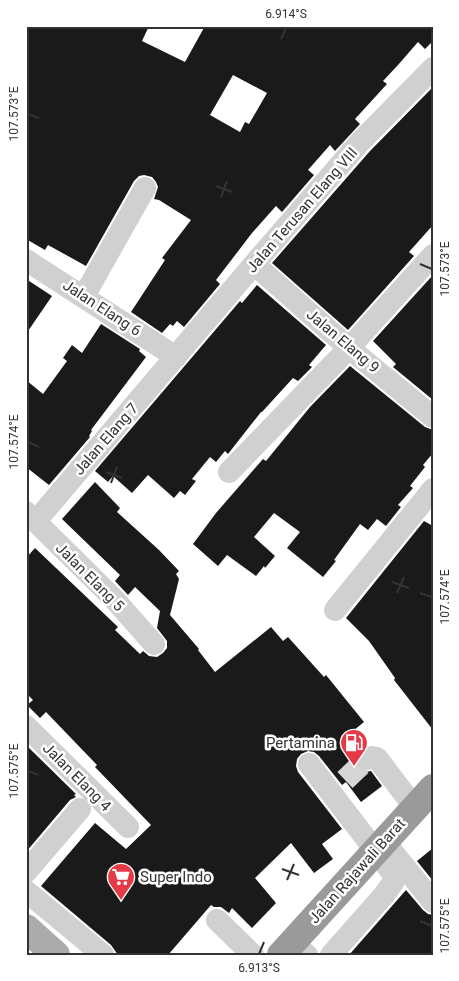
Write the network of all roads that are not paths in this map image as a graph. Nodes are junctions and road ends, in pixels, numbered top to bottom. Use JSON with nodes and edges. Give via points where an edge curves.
{"nodes":[{"id":1,"x":433,"y":68,"type":"edge"},
{"id":2,"x":144,"y":188,"type":"dead end"},
{"id":3,"x":433,"y":255,"type":"edge"},
{"id":4,"x":26,"y":260,"type":"edge"},
{"id":5,"x":254,"y":264,"type":"junction"},
{"id":6,"x":84,"y":296,"type":"junction"},
{"id":7,"x":349,"y":348,"type":"junction"},
{"id":8,"x":176,"y":357,"type":"junction"},
{"id":9,"x":433,"y":417,"type":"edge"},
{"id":10,"x":229,"y":472,"type":"dead end"},
{"id":11,"x":433,"y":489,"type":"edge"},
{"id":12,"x":31,"y":517,"type":"edge"},
{"id":13,"x":335,"y":610,"type":"dead end"},
{"id":14,"x":154,"y":644,"type":"dead end"},
{"id":15,"x":26,"y":726,"type":"edge"},
{"id":16,"x":367,"y":759,"type":"dead end"},
{"id":17,"x":309,"y":764,"type":"dead end"},
{"id":18,"x":345,"y":780,"type":"dead end"},
{"id":19,"x":424,"y":798,"type":"edge"},
{"id":20,"x":80,"y":809,"type":"dead end"},
{"id":21,"x":128,"y":827,"type":"dead end"},
{"id":22,"x":380,"y":846,"type":"junction"},
{"id":23,"x":26,"y":872,"type":"edge"},
{"id":24,"x":26,"y":891,"type":"edge"},
{"id":25,"x":433,"y":902,"type":"edge"},
{"id":26,"x":217,"y":920,"type":"dead end"},
{"id":27,"x":26,"y":928,"type":"edge"},
{"id":28,"x":293,"y":951,"type":"edge"},
{"id":29,"x":56,"y":955,"type":"edge"},
{"id":30,"x":103,"y":955,"type":"edge"},
{"id":31,"x":253,"y":955,"type":"edge"},
{"id":32,"x":331,"y":955,"type":"edge"}],
"edges":[{"from":1,"to":5,"type":"street","name":"Jalan Terusan Elang VIII","via":[[360,142]]},
{"from":2,"to":6,"type":"street"},
{"from":3,"to":7,"type":"street"},
{"from":4,"to":6,"type":"street","name":"Jalan Elang 6"},
{"from":5,"to":7,"type":"street","name":"Jalan Elang 9"},
{"from":5,"to":8,"type":"street","name":"Jalan Terusan Elang VIII"},
{"from":6,"to":8,"type":"street","name":"Jalan Elang 6"},
{"from":7,"to":9,"type":"street","name":"Jalan Elang 9"},
{"from":7,"to":10,"type":"street"},
{"from":8,"to":12,"type":"street","name":"Jalan Elang 7"},
{"from":11,"to":13,"type":"street"},
{"from":12,"to":14,"type":"street","name":"Jalan Elang 5","via":[[114,599]]},
{"from":15,"to":21,"type":"street","name":"Jalan Elang 4"},
{"from":16,"to":19,"type":"street","via":[[377,758]]},
{"from":17,"to":22,"type":"street"},
{"from":18,"to":22,"type":"street","via":[[343,792]]},
{"from":19,"to":22,"type":"highway","name":"Jalan Rajawali Barat"},
{"from":20,"to":23,"type":"street"},
{"from":22,"to":25,"type":"street"},
{"from":22,"to":28,"type":"highway","name":"Jalan Rajawali Barat"},
{"from":22,"to":32,"type":"street","via":[[394,881]]},
{"from":24,"to":30,"type":"street"},
{"from":26,"to":31,"type":"street"},
{"from":27,"to":29,"type":"main road"}]}
